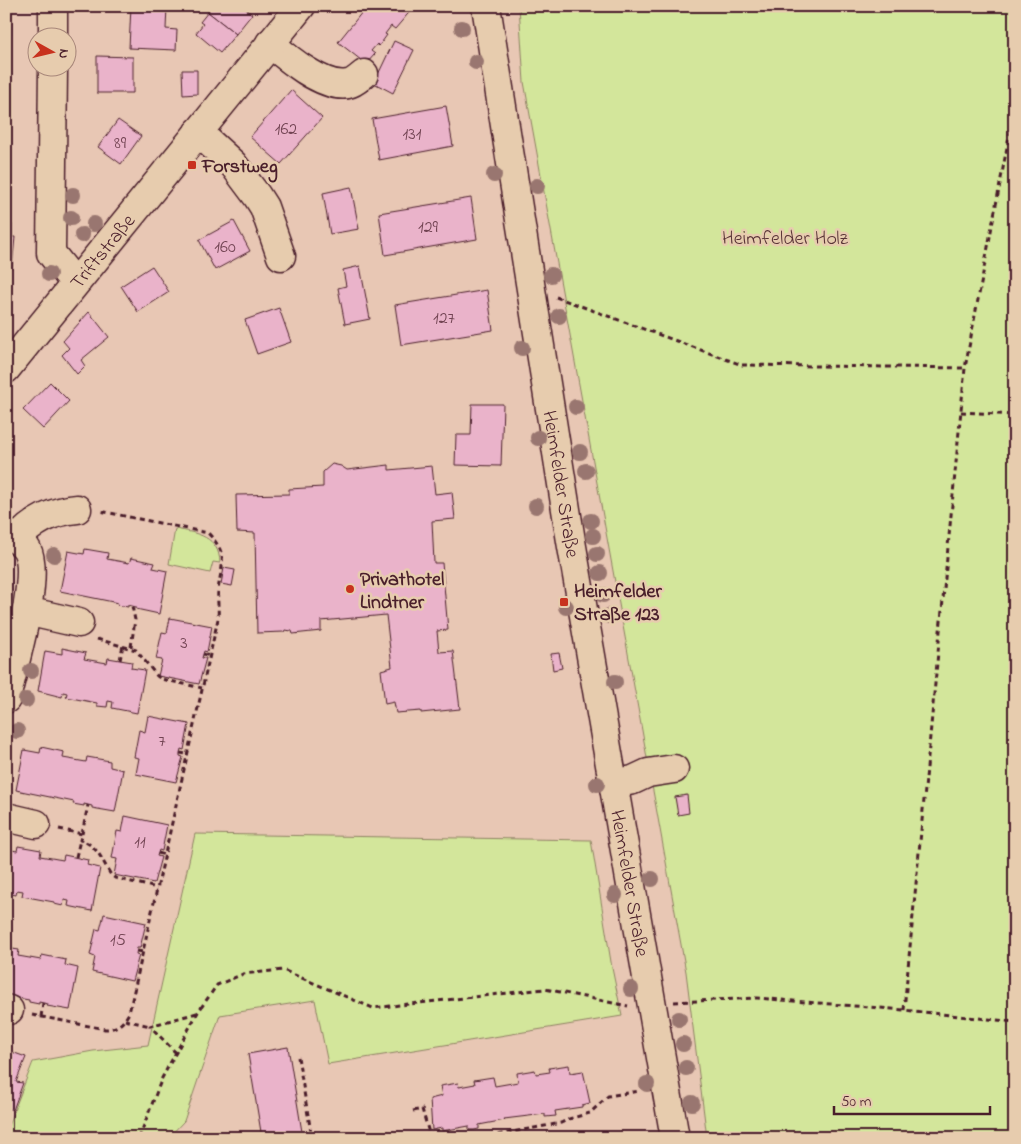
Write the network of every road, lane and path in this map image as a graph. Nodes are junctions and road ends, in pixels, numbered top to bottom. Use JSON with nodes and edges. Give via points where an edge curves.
{"nodes":[{"id":1,"x":53,"y":6,"type":"edge"},
{"id":2,"x":301,"y":6,"type":"edge"},
{"id":3,"x":486,"y":6,"type":"edge"},
{"id":4,"x":53,"y":28,"type":"edge"},
{"id":5,"x":270,"y":43,"type":"junction"},
{"id":6,"x":364,"y":74,"type":"dead end"},
{"id":7,"x":53,"y":78,"type":"edge"},
{"id":8,"x":1015,"y":105,"type":"edge"},
{"id":9,"x":198,"y":132,"type":"junction"},
{"id":10,"x":281,"y":256,"type":"dead end"},
{"id":11,"x":75,"y":283,"type":"junction"},
{"id":12,"x":549,"y":294,"type":"dead end"},
{"id":13,"x":966,"y":368,"type":"junction"},
{"id":14,"x":6,"y":369,"type":"edge"},
{"id":15,"x":961,"y":412,"type":"junction"},
{"id":16,"x":1015,"y":415,"type":"edge"},
{"id":17,"x":77,"y":509,"type":"joint"},
{"id":18,"x":12,"y":536,"type":"edge"},
{"id":19,"x":132,"y":606,"type":"dead end"},
{"id":20,"x":26,"y":612,"type":"junction"},
{"id":21,"x":79,"y":623,"type":"joint"},
{"id":22,"x":123,"y":646,"type":"junction"},
{"id":23,"x":131,"y":647,"type":"junction"},
{"id":24,"x":203,"y":654,"type":"dead end"},
{"id":25,"x":210,"y":656,"type":"junction"},
{"id":26,"x":120,"y":660,"type":"dead end"},
{"id":27,"x":202,"y":688,"type":"junction"},
{"id":28,"x":6,"y":699,"type":"edge"},
{"id":29,"x":180,"y":753,"type":"dead end"},
{"id":30,"x":187,"y":754,"type":"junction"},
{"id":31,"x":674,"y":769,"type":"dead end"},
{"id":32,"x":613,"y":784,"type":"junction"},
{"id":33,"x":88,"y":805,"type":"dead end"},
{"id":34,"x":6,"y":817,"type":"edge"},
{"id":35,"x":47,"y":826,"type":"joint"},
{"id":36,"x":82,"y":834,"type":"junction"},
{"id":37,"x":80,"y":840,"type":"junction"},
{"id":38,"x":158,"y":853,"type":"dead end"},
{"id":39,"x":165,"y":854,"type":"junction"},
{"id":40,"x":76,"y":857,"type":"dead end"},
{"id":41,"x":157,"y":888,"type":"junction"},
{"id":42,"x":137,"y":951,"type":"dead end"},
{"id":43,"x":143,"y":952,"type":"junction"},
{"id":44,"x":43,"y":1003,"type":"dead end"},
{"id":45,"x":653,"y":1003,"type":"junction"},
{"id":46,"x":8,"y":1010,"type":"edge"},
{"id":47,"x":904,"y":1010,"type":"junction"},
{"id":48,"x":198,"y":1012,"type":"junction"},
{"id":49,"x":41,"y":1016,"type":"junction"},
{"id":50,"x":125,"y":1020,"type":"junction"},
{"id":51,"x":1015,"y":1022,"type":"edge"},
{"id":52,"x":150,"y":1026,"type":"junction"},
{"id":53,"x":176,"y":1053,"type":"junction"},
{"id":54,"x":298,"y":1057,"type":"dead end"},
{"id":55,"x":640,"y":1091,"type":"dead end"},
{"id":56,"x":413,"y":1111,"type":"dead end"},
{"id":57,"x":139,"y":1138,"type":"edge"},
{"id":58,"x":312,"y":1138,"type":"edge"},
{"id":59,"x":434,"y":1138,"type":"edge"},
{"id":60,"x":480,"y":1138,"type":"edge"},
{"id":61,"x":675,"y":1138,"type":"edge"}],
"edges":[{"from":1,"to":4,"type":"street"},
{"from":2,"to":5,"type":"street","name":"Triftstraße"},
{"from":3,"to":32,"type":"street","name":"Heimfelder Straße","via":[[543,376]]},
{"from":5,"to":6,"type":"street","via":[[292,62],[320,78],[340,84],[354,82]]},
{"from":5,"to":9,"type":"street","name":"Triftstraße"},
{"from":7,"to":11,"type":"street","via":[[51,253]]},
{"from":8,"to":13,"type":"path"},
{"from":9,"to":10,"type":"street","via":[[233,164],[257,196]]},
{"from":9,"to":11,"type":"street","name":"Triftstraße"},
{"from":11,"to":14,"type":"street","name":"Triftstraße"},
{"from":12,"to":13,"type":"path","via":[[742,365]]},
{"from":13,"to":15,"type":"path"},
{"from":15,"to":16,"type":"path"},
{"from":15,"to":47,"type":"path"},
{"from":17,"to":18,"type":"street","via":[[48,516]]},
{"from":17,"to":25,"type":"path","via":[[201,530],[213,538],[223,557],[217,597],[218,619]]},
{"from":18,"to":20,"type":"street","via":[[27,549],[31,563]]},
{"from":19,"to":23,"type":"path","via":[[135,620]]},
{"from":20,"to":21,"type":"street"},
{"from":20,"to":28,"type":"street"},
{"from":21,"to":22,"type":"path","via":[[92,638]]},
{"from":22,"to":23,"type":"path"},
{"from":22,"to":26,"type":"path"},
{"from":23,"to":27,"type":"path","via":[[161,679]]},
{"from":24,"to":25,"type":"path"},
{"from":25,"to":27,"type":"path"},
{"from":27,"to":30,"type":"path"},
{"from":29,"to":30,"type":"path"},
{"from":30,"to":39,"type":"path"},
{"from":31,"to":32,"type":"street","via":[[648,772]]},
{"from":32,"to":45,"type":"street","name":"Heimfelder Straße"},
{"from":33,"to":36,"type":"path"},
{"from":34,"to":35,"type":"street"},
{"from":35,"to":36,"type":"path"},
{"from":36,"to":37,"type":"path"},
{"from":37,"to":40,"type":"path"},
{"from":37,"to":41,"type":"path","via":[[95,848],[114,878]]},
{"from":38,"to":39,"type":"path"},
{"from":39,"to":41,"type":"path"},
{"from":41,"to":43,"type":"path"},
{"from":42,"to":43,"type":"path"},
{"from":43,"to":50,"type":"path","via":[[132,1005]]},
{"from":44,"to":49,"type":"path"},
{"from":45,"to":47,"type":"path","via":[[757,998]]},
{"from":45,"to":48,"type":"path","via":[[625,1007],[545,989],[373,1008],[283,970],[243,974],[217,985]]},
{"from":45,"to":61,"type":"street","name":"Heimfelder Straße"},
{"from":46,"to":49,"type":"path"},
{"from":47,"to":51,"type":"path"},
{"from":48,"to":52,"type":"path"},
{"from":48,"to":53,"type":"path"},
{"from":49,"to":50,"type":"path","via":[[106,1029],[114,1029]]},
{"from":50,"to":52,"type":"path"},
{"from":52,"to":53,"type":"path"},
{"from":53,"to":57,"type":"path","via":[[162,1078]]},
{"from":54,"to":58,"type":"path"},
{"from":55,"to":60,"type":"path","via":[[608,1096],[590,1113],[561,1124]]},
{"from":56,"to":59,"type":"path","via":[[422,1109],[428,1133]]}]}
